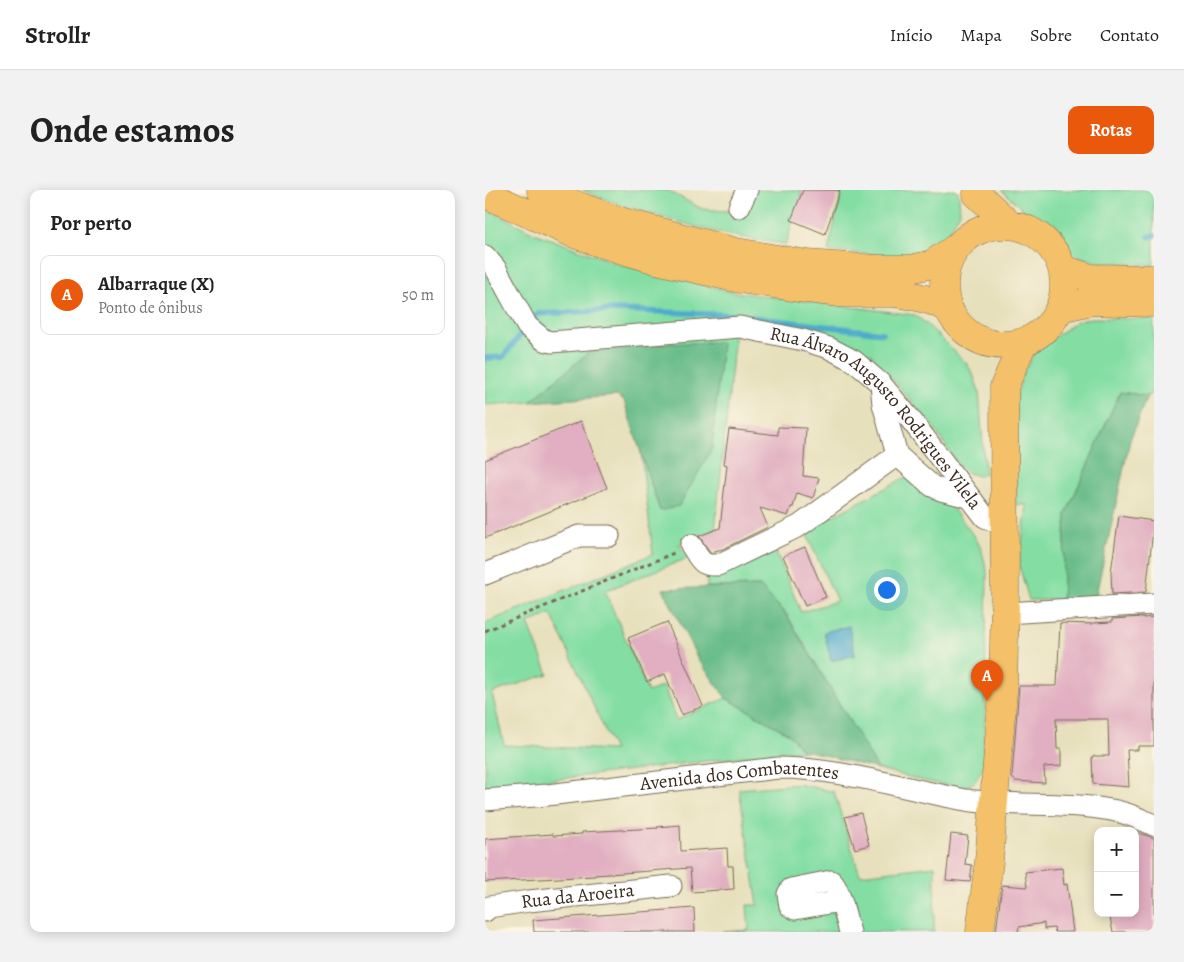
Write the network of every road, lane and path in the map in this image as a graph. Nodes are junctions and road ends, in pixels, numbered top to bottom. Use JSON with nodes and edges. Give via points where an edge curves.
{"nodes":[{"id":1,"x":541,"y":190,"type":"edge"},
{"id":2,"x":976,"y":192,"type":"edge"},
{"id":3,"x":485,"y":194,"type":"edge"},
{"id":4,"x":1010,"y":224,"type":"junction"},
{"id":5,"x":964,"y":241,"type":"junction"},
{"id":6,"x":485,"y":256,"type":"edge"},
{"id":7,"x":1062,"y":269,"type":"junction"},
{"id":8,"x":1154,"y":279,"type":"edge"},
{"id":9,"x":1154,"y":303,"type":"edge"},
{"id":10,"x":947,"y":308,"type":"junction"},
{"id":11,"x":1060,"y":308,"type":"junction"},
{"id":12,"x":981,"y":341,"type":"junction"},
{"id":13,"x":1023,"y":343,"type":"junction"},
{"id":14,"x":880,"y":383,"type":"junction"},
{"id":15,"x":1003,"y":387,"type":"junction"},
{"id":16,"x":897,"y":455,"type":"junction"},
{"id":17,"x":969,"y":497,"type":"junction"},
{"id":18,"x":1004,"y":525,"type":"junction"},
{"id":19,"x":609,"y":536,"type":"dead end"},
{"id":20,"x":691,"y":545,"type":"joint"},
{"id":21,"x":485,"y":574,"type":"edge"},
{"id":22,"x":1154,"y":604,"type":"edge"},
{"id":23,"x":1005,"y":613,"type":"junction"},
{"id":24,"x":485,"y":631,"type":"edge"},
{"id":25,"x":485,"y":800,"type":"edge"},
{"id":26,"x":993,"y":802,"type":"junction"},
{"id":27,"x":1154,"y":825,"type":"edge"},
{"id":28,"x":671,"y":886,"type":"dead end"},
{"id":29,"x":841,"y":901,"type":"dead end"},
{"id":30,"x":485,"y":911,"type":"edge"},
{"id":31,"x":850,"y":932,"type":"edge"},
{"id":32,"x":980,"y":932,"type":"edge"}],
"edges":[{"from":1,"to":5,"type":"main road","via":[[620,221],[736,252],[807,264],[911,269],[932,264]]},
{"from":2,"to":4,"type":"main road"},
{"from":2,"to":5,"type":"main road"},
{"from":3,"to":10,"type":"main road","via":[[572,233],[657,260],[740,279],[799,288],[840,293],[892,292],[932,301]]},
{"from":4,"to":5,"type":"main road","via":[[991,226]]},
{"from":4,"to":7,"type":"main road","via":[[1043,239],[1055,252]]},
{"from":5,"to":10,"type":"main road","via":[[947,266],[944,285]]},
{"from":6,"to":14,"type":"street","name":"Rua Álvaro Augusto Rodrigues Vilela","via":[[527,326],[544,340],[740,327],[829,348],[854,360]]},
{"from":7,"to":8,"type":"main road","via":[[1091,278]]},
{"from":7,"to":11,"type":"main road","via":[[1065,289]]},
{"from":9,"to":11,"type":"main road","via":[[1091,301]]},
{"from":10,"to":12,"type":"main road","via":[[966,333]]},
{"from":11,"to":13,"type":"main road","via":[[1039,335]]},
{"from":12,"to":13,"type":"main road","via":[[1009,346]]},
{"from":12,"to":15,"type":"main road","name":"Rua Álvaro Augusto Rodrigues Vilela"},
{"from":13,"to":15,"type":"main road","name":"Rua Álvaro Augusto Rodrigues Vilela"},
{"from":14,"to":16,"type":"street"},
{"from":14,"to":17,"type":"street","name":"Rua Álvaro Augusto Rodrigues Vilela"},
{"from":15,"to":18,"type":"main road","name":"Rua Álvaro Augusto Rodrigues Vilela"},
{"from":16,"to":17,"type":"street","via":[[932,486]]},
{"from":16,"to":20,"type":"street","via":[[799,526],[718,565],[703,563]]},
{"from":17,"to":18,"type":"street","name":"Rua Álvaro Augusto Rodrigues Vilela","via":[[985,517]]},
{"from":18,"to":23,"type":"main road","name":"Rua Álvaro Augusto Rodrigues Vilela"},
{"from":19,"to":21,"type":"street","via":[[579,536]]},
{"from":20,"to":24,"type":"path"},
{"from":22,"to":23,"type":"street"},
{"from":23,"to":26,"type":"main road","name":"Rua Álvaro Augusto Rodrigues Vilela","via":[[1003,690]]},
{"from":25,"to":26,"type":"street","name":"Avenida dos Combatentes","via":[[790,768]]},
{"from":26,"to":27,"type":"street","name":"Avenida dos Combatentes","via":[[1111,810]]},
{"from":26,"to":32,"type":"main road","name":"Rua Álvaro Augusto Rodrigues Vilela"},
{"from":28,"to":30,"type":"street","name":"Rua da Aroeira","via":[[529,901],[489,907]]},
{"from":29,"to":31,"type":"street"}]}
